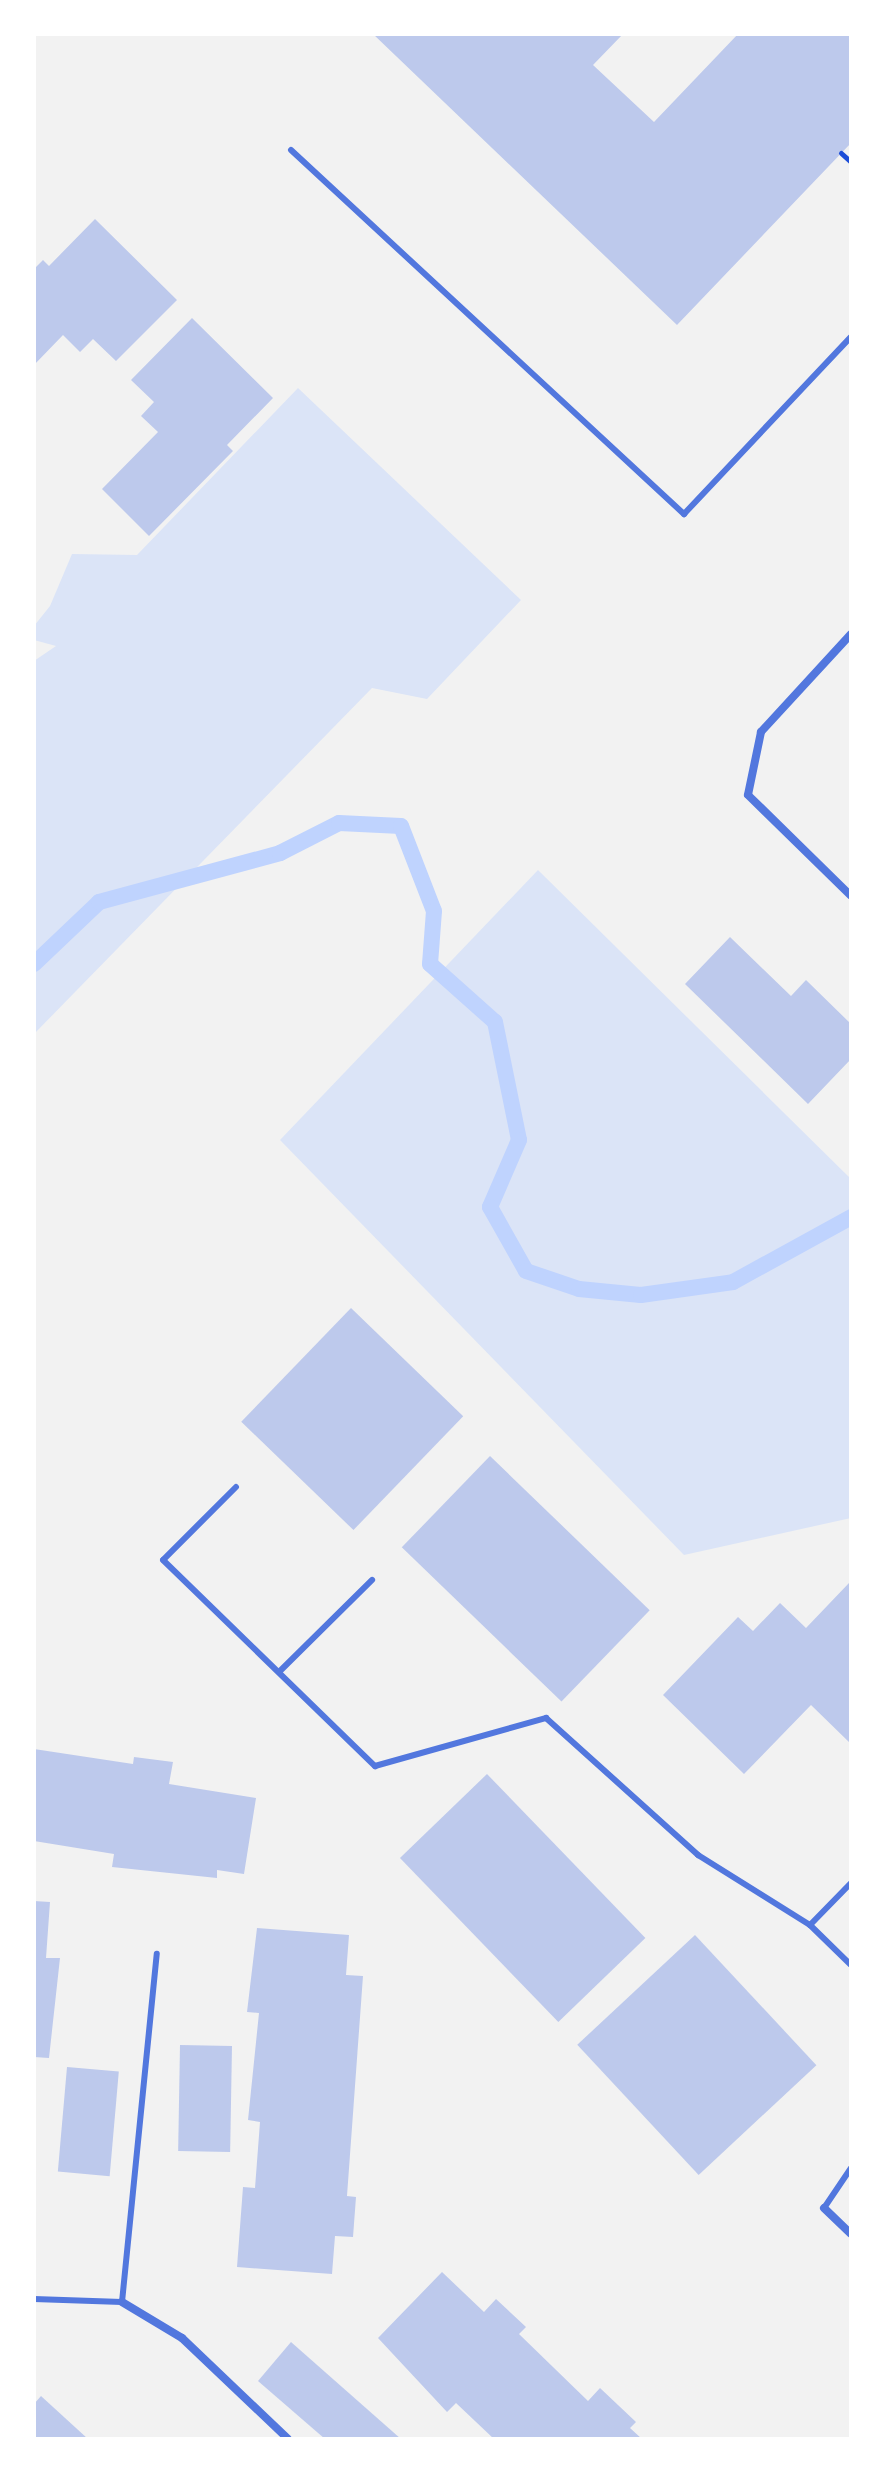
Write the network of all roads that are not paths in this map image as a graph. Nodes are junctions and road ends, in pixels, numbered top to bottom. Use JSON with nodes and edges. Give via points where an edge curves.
{"nodes":[{"id":1,"x":291,"y":150,"type":"dead end"},
{"id":2,"x":851,"y":337,"type":"edge"},
{"id":3,"x":851,"y":634,"type":"edge"},
{"id":4,"x":851,"y":896,"type":"edge"},
{"id":5,"x":236,"y":1487,"type":"dead end"},
{"id":6,"x":372,"y":1580,"type":"dead end"},
{"id":7,"x":279,"y":1672,"type":"junction"},
{"id":8,"x":851,"y":1883,"type":"edge"},
{"id":9,"x":810,"y":1925,"type":"junction"},
{"id":10,"x":157,"y":1954,"type":"dead end"},
{"id":11,"x":851,"y":1965,"type":"edge"},
{"id":12,"x":851,"y":2168,"type":"edge"},
{"id":13,"x":824,"y":2208,"type":"joint"},
{"id":14,"x":851,"y":2234,"type":"edge"},
{"id":15,"x":34,"y":2299,"type":"edge"},
{"id":16,"x":122,"y":2302,"type":"junction"},
{"id":17,"x":288,"y":2439,"type":"edge"}],
"edges":[{"from":1,"to":2,"type":"lane","via":[[684,514]]},
{"from":3,"to":4,"type":"street","via":[[761,732],[748,795]]},
{"from":5,"to":7,"type":"lane","via":[[163,1560]]},
{"from":6,"to":7,"type":"lane"},
{"from":7,"to":9,"type":"lane","via":[[375,1766],[546,1718],[698,1855]]},
{"from":8,"to":9,"type":"lane"},
{"from":9,"to":11,"type":"lane"},
{"from":10,"to":16,"type":"lane"},
{"from":12,"to":13,"type":"lane"},
{"from":13,"to":14,"type":"street"},
{"from":15,"to":16,"type":"lane"},
{"from":16,"to":17,"type":"street","via":[[182,2338]]}]}
